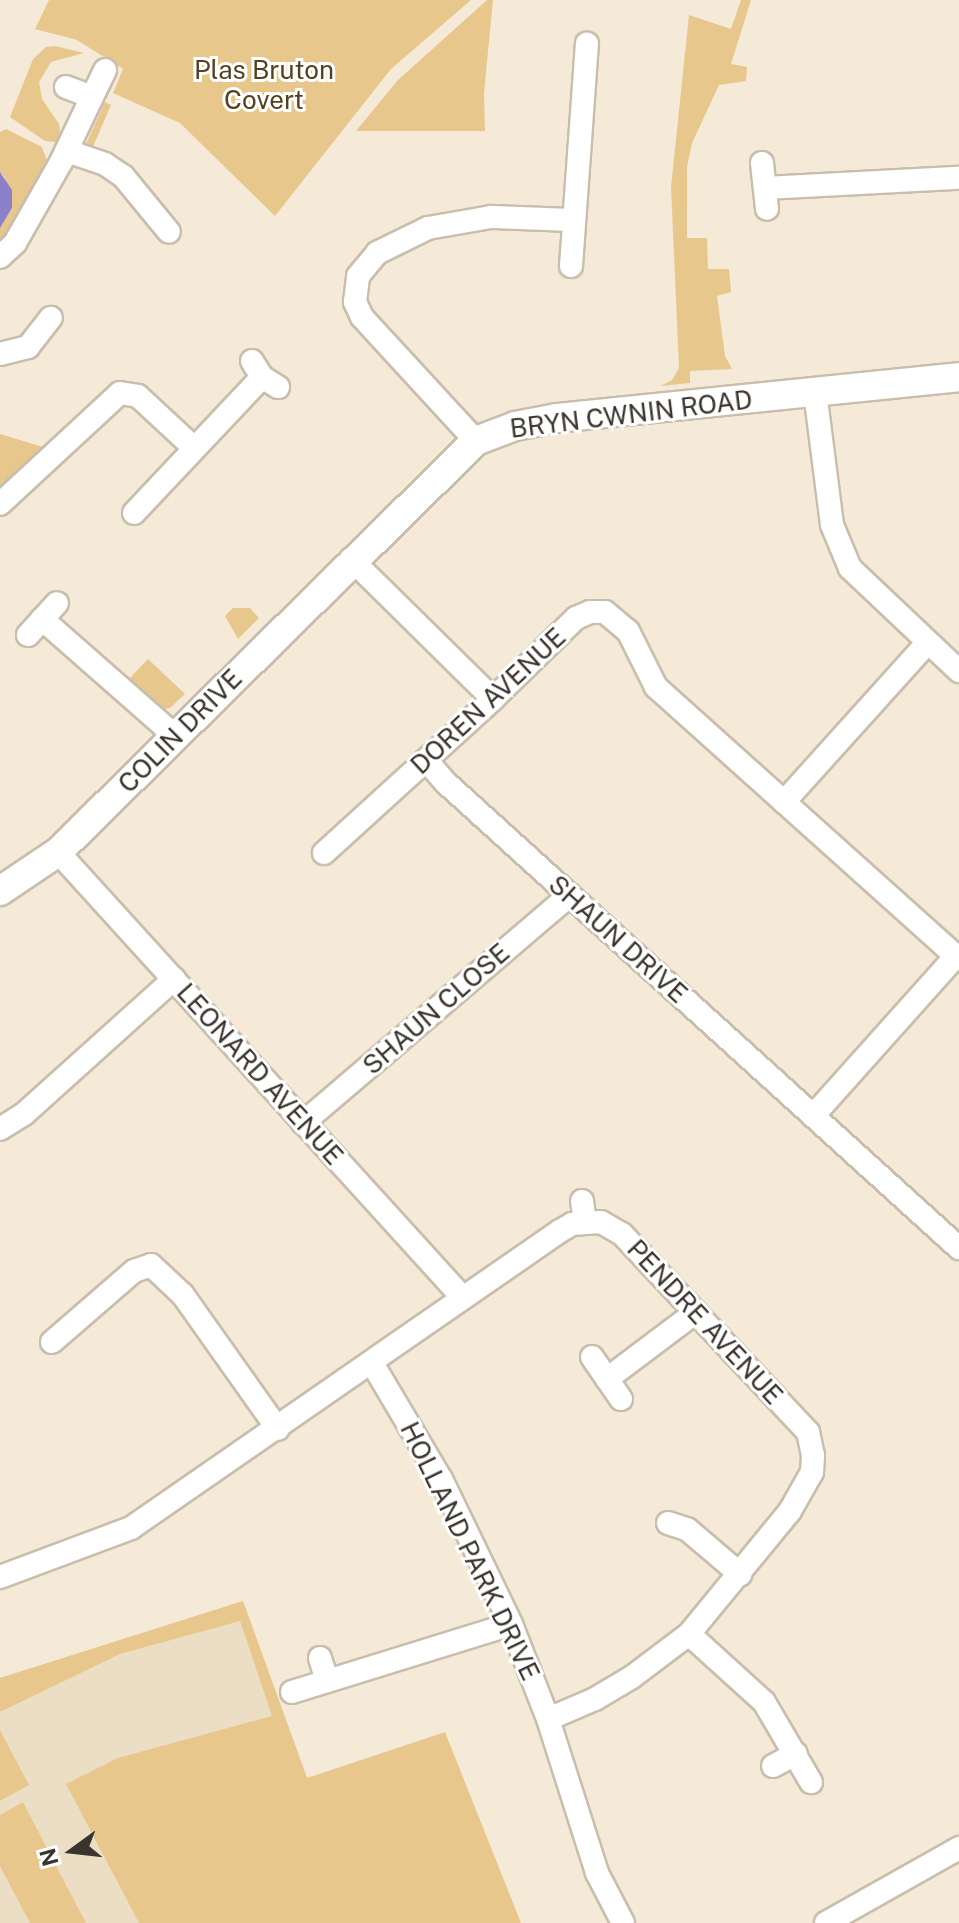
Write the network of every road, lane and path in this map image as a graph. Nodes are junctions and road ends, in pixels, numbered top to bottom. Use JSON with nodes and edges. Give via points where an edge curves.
{"nodes":[{"id":1,"x":587,"y":44,"type":"dead end"},
{"id":2,"x":105,"y":70,"type":"dead end"},
{"id":3,"x":66,"y":87,"type":"dead end"},
{"id":4,"x":92,"y":97,"type":"junction"},
{"id":5,"x":67,"y":151,"type":"junction"},
{"id":6,"x":762,"y":163,"type":"dead end"},
{"id":7,"x":959,"y":178,"type":"edge"},
{"id":8,"x":574,"y":220,"type":"junction"},
{"id":9,"x":169,"y":232,"type":"dead end"},
{"id":10,"x":0,"y":257,"type":"edge"},
{"id":11,"x":571,"y":266,"type":"dead end"},
{"id":12,"x":51,"y":318,"type":"dead end"},
{"id":13,"x":0,"y":354,"type":"edge"},
{"id":14,"x":264,"y":375,"type":"dead end"},
{"id":15,"x":959,"y":377,"type":"edge"},
{"id":16,"x":815,"y":392,"type":"junction"},
{"id":17,"x":476,"y":441,"type":"junction"},
{"id":18,"x":193,"y":447,"type":"junction"},
{"id":19,"x":0,"y":504,"type":"edge"},
{"id":20,"x":149,"y":506,"type":"dead end"},
{"id":21,"x":351,"y":559,"type":"junction"},
{"id":22,"x":42,"y":619,"type":"dead end"},
{"id":23,"x":928,"y":642,"type":"junction"},
{"id":24,"x":959,"y":671,"type":"edge"},
{"id":25,"x":493,"y":699,"type":"junction"},
{"id":26,"x":175,"y":736,"type":"junction"},
{"id":27,"x":426,"y":760,"type":"junction"},
{"id":28,"x":784,"y":802,"type":"junction"},
{"id":29,"x":58,"y":852,"type":"junction"},
{"id":30,"x":324,"y":853,"type":"dead end"},
{"id":31,"x":0,"y":891,"type":"edge"},
{"id":32,"x":570,"y":895,"type":"junction"},
{"id":33,"x":957,"y":957,"type":"edge"},
{"id":34,"x":174,"y":979,"type":"junction"},
{"id":35,"x":813,"y":1116,"type":"junction"},
{"id":36,"x":303,"y":1123,"type":"junction"},
{"id":37,"x":0,"y":1129,"type":"edge"},
{"id":38,"x":959,"y":1248,"type":"edge"},
{"id":39,"x":462,"y":1297,"type":"junction"},
{"id":40,"x":696,"y":1312,"type":"junction"},
{"id":41,"x":52,"y":1342,"type":"dead end"},
{"id":42,"x":592,"y":1357,"type":"dead end"},
{"id":43,"x":372,"y":1363,"type":"junction"},
{"id":44,"x":607,"y":1379,"type":"junction"},
{"id":45,"x":621,"y":1399,"type":"dead end"},
{"id":46,"x":278,"y":1429,"type":"junction"},
{"id":47,"x":668,"y":1523,"type":"dead end"},
{"id":48,"x":740,"y":1574,"type":"junction"},
{"id":49,"x":0,"y":1577,"type":"edge"},
{"id":50,"x":511,"y":1624,"type":"junction"},
{"id":51,"x":689,"y":1634,"type":"junction"},
{"id":52,"x":320,"y":1658,"type":"dead end"},
{"id":53,"x":327,"y":1681,"type":"junction"},
{"id":54,"x":292,"y":1692,"type":"dead end"},
{"id":55,"x":548,"y":1719,"type":"junction"},
{"id":56,"x":796,"y":1754,"type":"junction"},
{"id":57,"x":773,"y":1766,"type":"dead end"},
{"id":58,"x":811,"y":1782,"type":"dead end"},
{"id":59,"x":959,"y":1848,"type":"edge"},
{"id":60,"x":623,"y":1923,"type":"edge"},
{"id":61,"x":826,"y":1923,"type":"edge"}],
"edges":[{"from":1,"to":8,"type":"street"},
{"from":2,"to":4,"type":"street"},
{"from":3,"to":4,"type":"street"},
{"from":4,"to":5,"type":"street"},
{"from":5,"to":9,"type":"street","via":[[123,176]]},
{"from":5,"to":10,"type":"street","via":[[15,243]]},
{"from":6,"to":7,"type":"street","via":[[766,199]]},
{"from":8,"to":11,"type":"street"},
{"from":8,"to":17,"type":"street","via":[[491,217],[428,228],[377,253],[358,276],[354,289],[362,317]]},
{"from":12,"to":13,"type":"street","via":[[28,347]]},
{"from":14,"to":18,"type":"street"},
{"from":15,"to":16,"type":"street","name":"BRYN CWNIN ROAD"},
{"from":16,"to":17,"type":"street","name":"BRYN CWNIN ROAD","via":[[557,418]]},
{"from":16,"to":23,"type":"street","via":[[832,525],[850,568]]},
{"from":17,"to":21,"type":"street","name":"BRYN CWNIN ROAD"},
{"from":18,"to":19,"type":"street","via":[[138,396],[120,393]]},
{"from":18,"to":20,"type":"street"},
{"from":21,"to":25,"type":"street"},
{"from":21,"to":26,"type":"street","name":"COLIN DRIVE"},
{"from":22,"to":26,"type":"street"},
{"from":23,"to":24,"type":"street"},
{"from":23,"to":28,"type":"street"},
{"from":25,"to":27,"type":"street","name":"DOREN AVENUE"},
{"from":25,"to":28,"type":"street","name":"DOREN AVENUE","via":[[576,618],[605,612],[628,631],[656,687]]},
{"from":26,"to":29,"type":"street","name":"COLIN DRIVE"},
{"from":27,"to":30,"type":"street","name":"DOREN AVENUE"},
{"from":27,"to":32,"type":"street","name":"SHAUN DRIVE"},
{"from":28,"to":33,"type":"street","name":"DOREN AVENUE"},
{"from":29,"to":31,"type":"street","name":"COLIN DRIVE"},
{"from":29,"to":34,"type":"street","name":"LEONARD AVENUE"},
{"from":32,"to":35,"type":"street","name":"SHAUN DRIVE"},
{"from":32,"to":36,"type":"street","name":"SHAUN CLOSE"},
{"from":33,"to":35,"type":"street"},
{"from":34,"to":36,"type":"street","name":"LEONARD AVENUE"},
{"from":34,"to":37,"type":"street","via":[[24,1114]]},
{"from":35,"to":38,"type":"street","name":"SHAUN DRIVE"},
{"from":36,"to":39,"type":"street","name":"LEONARD AVENUE"},
{"from":39,"to":40,"type":"street","name":"PENDRE AVENUE","via":[[584,1211],[622,1234]]},
{"from":39,"to":43,"type":"street","name":"PENDRE AVENUE"},
{"from":40,"to":44,"type":"street"},
{"from":40,"to":48,"type":"street","name":"PENDRE AVENUE","via":[[808,1432],[813,1455],[812,1472],[790,1511]]},
{"from":41,"to":46,"type":"street","via":[[134,1271],[151,1265],[183,1295]]},
{"from":42,"to":44,"type":"street"},
{"from":43,"to":46,"type":"street","name":"PENDRE AVENUE"},
{"from":43,"to":50,"type":"street","name":"HOLLAND PARK DRIVE","via":[[441,1479]]},
{"from":44,"to":45,"type":"street"},
{"from":46,"to":49,"type":"street","name":"PENDRE AVENUE","via":[[131,1528]]},
{"from":47,"to":48,"type":"street","via":[[687,1529]]},
{"from":48,"to":51,"type":"street","name":"PENDRE AVENUE"},
{"from":50,"to":53,"type":"street"},
{"from":50,"to":55,"type":"street","name":"HOLLAND PARK DRIVE"},
{"from":51,"to":55,"type":"street","name":"PENDRE AVENUE","via":[[632,1677]]},
{"from":51,"to":56,"type":"street","via":[[764,1702]]},
{"from":52,"to":53,"type":"street"},
{"from":53,"to":54,"type":"street"},
{"from":55,"to":60,"type":"street","name":"HOLLAND PARK DRIVE","via":[[597,1873]]},
{"from":56,"to":57,"type":"street"},
{"from":56,"to":58,"type":"street"},
{"from":59,"to":61,"type":"street"}]}
